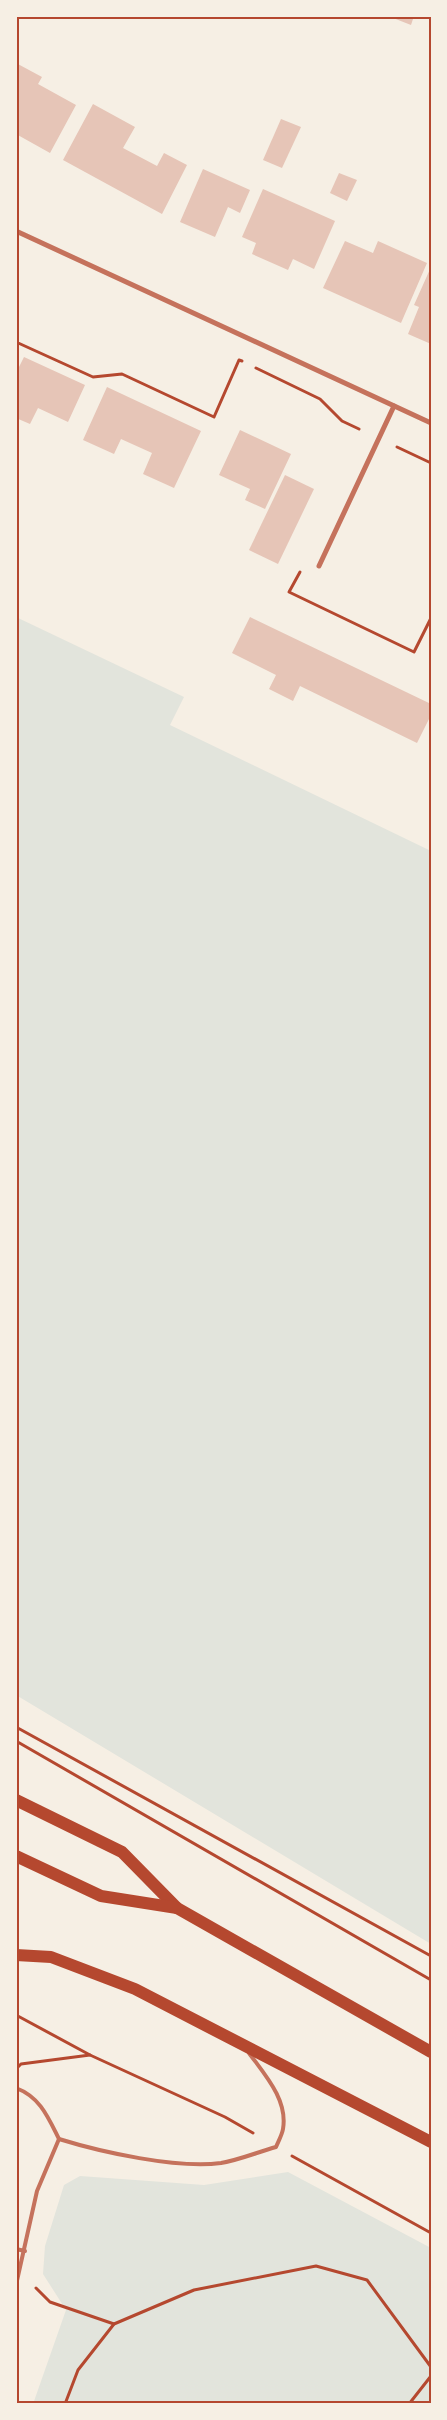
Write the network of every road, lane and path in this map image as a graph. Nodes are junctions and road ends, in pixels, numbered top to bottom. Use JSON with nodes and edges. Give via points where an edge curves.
{"nodes":[{"id":1,"x":16,"y":231,"type":"edge"},
{"id":2,"x":16,"y":342,"type":"edge"},
{"id":3,"x":394,"y":406,"type":"junction"},
{"id":4,"x":431,"y":423,"type":"edge"},
{"id":5,"x":379,"y":439,"type":"junction"},
{"id":6,"x":431,"y":463,"type":"edge"},
{"id":7,"x":319,"y":566,"type":"joint"},
{"id":8,"x":431,"y":618,"type":"edge"},
{"id":9,"x":16,"y":1726,"type":"edge"},
{"id":10,"x":16,"y":1741,"type":"edge"},
{"id":11,"x":16,"y":1800,"type":"edge"},
{"id":12,"x":16,"y":1856,"type":"edge"},
{"id":13,"x":177,"y":1908,"type":"junction"},
{"id":14,"x":16,"y":1955,"type":"edge"},
{"id":15,"x":431,"y":1956,"type":"edge"},
{"id":16,"x":431,"y":1980,"type":"edge"},
{"id":17,"x":16,"y":2015,"type":"edge"},
{"id":18,"x":242,"y":2044,"type":"junction"},
{"id":19,"x":431,"y":2052,"type":"edge"},
{"id":20,"x":90,"y":2055,"type":"junction"},
{"id":21,"x":16,"y":2068,"type":"edge"},
{"id":22,"x":16,"y":2088,"type":"edge"},
{"id":23,"x":59,"y":2139,"type":"junction"},
{"id":24,"x":431,"y":2142,"type":"edge"},
{"id":25,"x":276,"y":2147,"type":"junction"},
{"id":26,"x":431,"y":2233,"type":"edge"},
{"id":27,"x":16,"y":2249,"type":"edge"},
{"id":28,"x":25,"y":2251,"type":"junction"},
{"id":29,"x":19,"y":2272,"type":"junction"},
{"id":30,"x":16,"y":2285,"type":"edge"},
{"id":31,"x":114,"y":2324,"type":"junction"},
{"id":32,"x":431,"y":2367,"type":"edge"},
{"id":33,"x":431,"y":2376,"type":"edge"},
{"id":34,"x":65,"y":2404,"type":"edge"},
{"id":35,"x":409,"y":2404,"type":"edge"}],
"edges":[{"from":1,"to":3,"type":"street"},
{"from":2,"to":5,"type":"path","via":[[93,377],[122,374],[214,417],[239,360],[320,399],[342,421]]},
{"from":3,"to":4,"type":"street"},
{"from":3,"to":5,"type":"street"},
{"from":5,"to":6,"type":"path"},
{"from":5,"to":7,"type":"street"},
{"from":7,"to":8,"type":"path","via":[[300,572],[289,592],[414,652]]},
{"from":9,"to":15,"type":"path"},
{"from":10,"to":16,"type":"path"},
{"from":11,"to":13,"type":"main road","via":[[122,1852]]},
{"from":12,"to":13,"type":"main road","via":[[101,1896]]},
{"from":13,"to":19,"type":"main road"},
{"from":14,"to":18,"type":"main road","via":[[51,1957],[135,1989]]},
{"from":17,"to":20,"type":"path"},
{"from":18,"to":24,"type":"main road"},
{"from":18,"to":25,"type":"lane","via":[[273,2086],[281,2103],[283,2129]]},
{"from":20,"to":21,"type":"path","via":[[21,2064]]},
{"from":20,"to":25,"type":"path","via":[[226,2117]]},
{"from":22,"to":23,"type":"lane","via":[[43,2107]]},
{"from":23,"to":25,"type":"lane","via":[[90,2148],[189,2164],[221,2163]]},
{"from":23,"to":28,"type":"lane","via":[[37,2191]]},
{"from":25,"to":26,"type":"path"},
{"from":27,"to":28,"type":"lane"},
{"from":28,"to":29,"type":"lane"},
{"from":29,"to":30,"type":"lane"},
{"from":29,"to":31,"type":"path","via":[[50,2302]]},
{"from":31,"to":32,"type":"path","via":[[194,2290],[316,2266],[367,2280]]},
{"from":31,"to":34,"type":"path","via":[[78,2370]]},
{"from":33,"to":35,"type":"path"}]}
